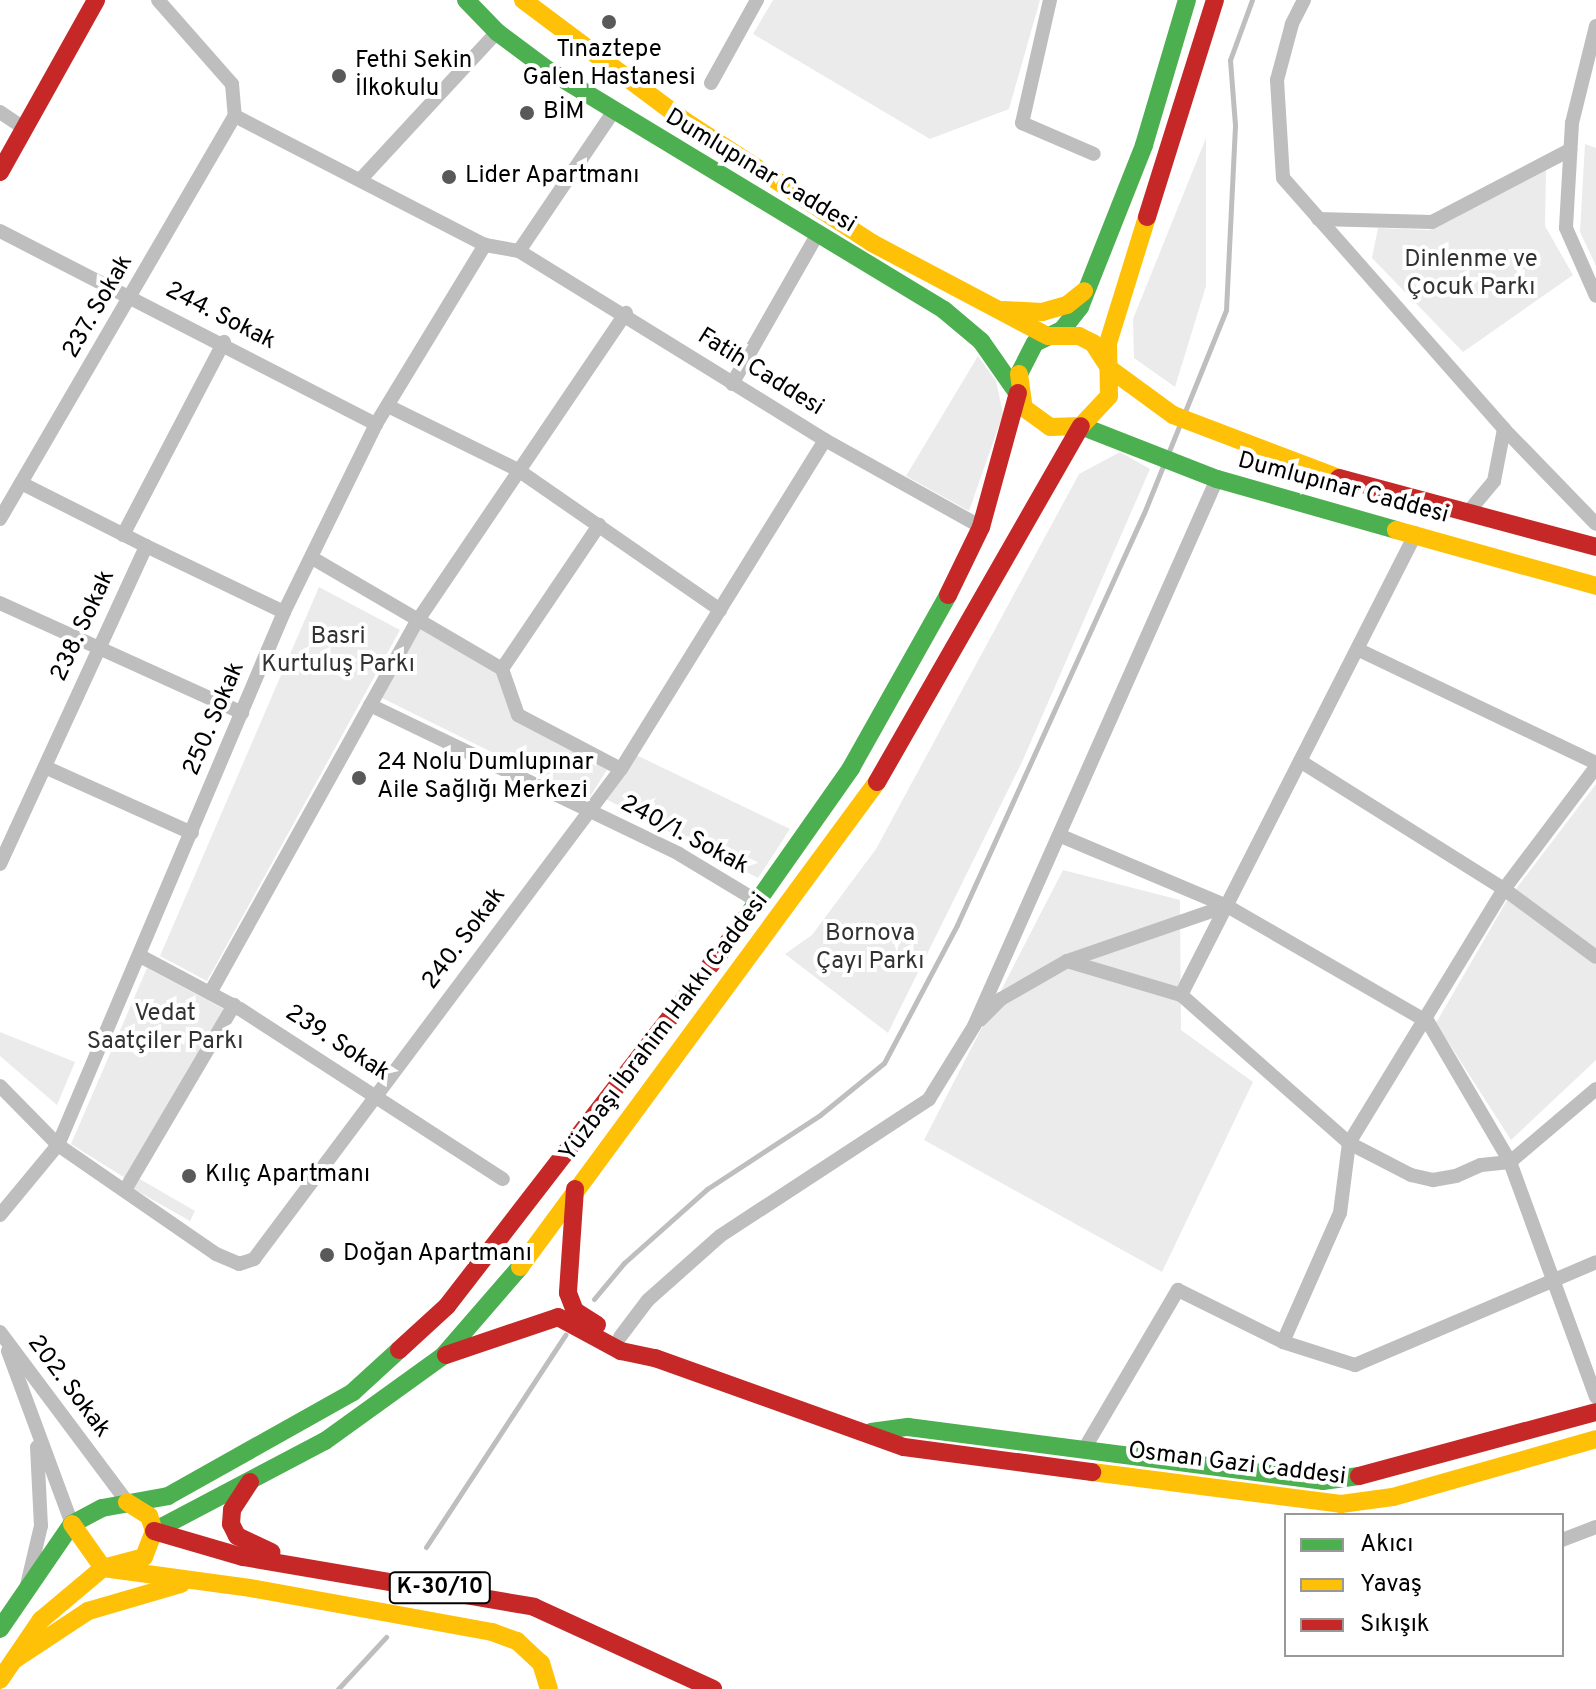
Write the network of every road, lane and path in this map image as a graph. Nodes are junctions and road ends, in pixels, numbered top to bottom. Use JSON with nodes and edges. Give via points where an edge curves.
{"nodes":[{"id":1,"x":96,"y":0,"type":"edge"},
{"id":2,"x":158,"y":0,"type":"edge"},
{"id":3,"x":466,"y":0,"type":"edge"},
{"id":4,"x":523,"y":0,"type":"edge"},
{"id":5,"x":757,"y":0,"type":"edge"},
{"id":6,"x":1050,"y":0,"type":"edge"},
{"id":7,"x":1187,"y":0,"type":"edge"},
{"id":8,"x":1215,"y":0,"type":"edge"},
{"id":9,"x":1225,"y":0,"type":"edge"},
{"id":10,"x":1304,"y":0,"type":"edge"},
{"id":11,"x":1596,"y":26,"type":"edge"},
{"id":12,"x":497,"y":32,"type":"junction"},
{"id":13,"x":1207,"y":32,"type":"junction"},
{"id":14,"x":711,"y":83,"type":"dead end"},
{"id":15,"x":0,"y":112,"type":"edge"},
{"id":16,"x":613,"y":112,"type":"junction"},
{"id":17,"x":235,"y":116,"type":"junction"},
{"id":18,"x":24,"y":128,"type":"junction"},
{"id":19,"x":1570,"y":150,"type":"junction"},
{"id":20,"x":1094,"y":154,"type":"dead end"},
{"id":21,"x":0,"y":172,"type":"edge"},
{"id":22,"x":360,"y":180,"type":"junction"},
{"id":23,"x":1318,"y":219,"type":"junction"},
{"id":24,"x":0,"y":231,"type":"edge"},
{"id":25,"x":817,"y":235,"type":"junction"},
{"id":26,"x":485,"y":245,"type":"junction"},
{"id":27,"x":519,"y":251,"type":"junction"},
{"id":28,"x":1087,"y":288,"type":"junction"},
{"id":29,"x":1596,"y":296,"type":"edge"},
{"id":30,"x":131,"y":297,"type":"junction"},
{"id":31,"x":985,"y":307,"type":"junction"},
{"id":32,"x":1120,"y":311,"type":"junction"},
{"id":33,"x":626,"y":313,"type":"junction"},
{"id":34,"x":1048,"y":336,"type":"junction"},
{"id":35,"x":224,"y":342,"type":"junction"},
{"id":36,"x":1110,"y":369,"type":"junction"},
{"id":37,"x":732,"y":384,"type":"junction"},
{"id":38,"x":1018,"y":393,"type":"junction"},
{"id":39,"x":388,"y":406,"type":"junction"},
{"id":40,"x":1173,"y":415,"type":"junction"},
{"id":41,"x":376,"y":424,"type":"junction"},
{"id":42,"x":1081,"y":426,"type":"junction"},
{"id":43,"x":1504,"y":429,"type":"junction"},
{"id":44,"x":825,"y":440,"type":"junction"},
{"id":45,"x":518,"y":470,"type":"junction"},
{"id":46,"x":1208,"y":476,"type":"junction"},
{"id":47,"x":21,"y":483,"type":"junction"},
{"id":48,"x":1469,"y":511,"type":"junction"},
{"id":49,"x":0,"y":519,"type":"edge"},
{"id":50,"x":1596,"y":524,"type":"edge"},
{"id":51,"x":599,"y":525,"type":"junction"},
{"id":52,"x":981,"y":527,"type":"junction"},
{"id":53,"x":1416,"y":533,"type":"junction"},
{"id":54,"x":123,"y":535,"type":"junction"},
{"id":55,"x":146,"y":546,"type":"junction"},
{"id":56,"x":1596,"y":547,"type":"edge"},
{"id":57,"x":314,"y":559,"type":"junction"},
{"id":58,"x":1596,"y":586,"type":"edge"},
{"id":59,"x":0,"y":603,"type":"edge"},
{"id":60,"x":720,"y":610,"type":"junction"},
{"id":61,"x":284,"y":612,"type":"junction"},
{"id":62,"x":418,"y":620,"type":"junction"},
{"id":63,"x":97,"y":644,"type":"junction"},
{"id":64,"x":1359,"y":650,"type":"junction"},
{"id":65,"x":502,"y":669,"type":"junction"},
{"id":66,"x":370,"y":705,"type":"junction"},
{"id":67,"x":242,"y":713,"type":"junction"},
{"id":68,"x":1300,"y":761,"type":"junction"},
{"id":69,"x":1596,"y":765,"type":"edge"},
{"id":70,"x":45,"y":767,"type":"junction"},
{"id":71,"x":621,"y":769,"type":"junction"},
{"id":72,"x":589,"y":811,"type":"junction"},
{"id":73,"x":192,"y":833,"type":"junction"},
{"id":74,"x":1061,"y":836,"type":"junction"},
{"id":75,"x":0,"y":864,"type":"edge"},
{"id":76,"x":1504,"y":889,"type":"junction"},
{"id":77,"x":759,"y":902,"type":"junction"},
{"id":78,"x":1227,"y":906,"type":"junction"},
{"id":79,"x":142,"y":957,"type":"junction"},
{"id":80,"x":1596,"y":957,"type":"edge"},
{"id":81,"x":1067,"y":961,"type":"junction"},
{"id":82,"x":210,"y":993,"type":"junction"},
{"id":83,"x":1181,"y":995,"type":"junction"},
{"id":84,"x":234,"y":1005,"type":"junction"},
{"id":85,"x":1428,"y":1022,"type":"junction"},
{"id":86,"x":974,"y":1026,"type":"junction"},
{"id":87,"x":0,"y":1086,"type":"edge"},
{"id":88,"x":1596,"y":1089,"type":"edge"},
{"id":89,"x":375,"y":1095,"type":"junction"},
{"id":90,"x":1349,"y":1143,"type":"junction"},
{"id":91,"x":58,"y":1145,"type":"junction"},
{"id":92,"x":1510,"y":1162,"type":"junction"},
{"id":93,"x":503,"y":1179,"type":"dead end"},
{"id":94,"x":576,"y":1185,"type":"junction"},
{"id":95,"x":125,"y":1190,"type":"junction"},
{"id":96,"x":0,"y":1215,"type":"edge"},
{"id":97,"x":1596,"y":1262,"type":"edge"},
{"id":98,"x":1552,"y":1285,"type":"junction"},
{"id":99,"x":2,"y":1336,"type":"edge"},
{"id":100,"x":620,"y":1337,"type":"junction"},
{"id":101,"x":1283,"y":1342,"type":"junction"},
{"id":102,"x":443,"y":1356,"type":"junction"},
{"id":103,"x":655,"y":1358,"type":"junction"},
{"id":104,"x":1596,"y":1397,"type":"edge"},
{"id":105,"x":1596,"y":1412,"type":"edge"},
{"id":106,"x":869,"y":1432,"type":"junction"},
{"id":107,"x":36,"y":1435,"type":"junction"},
{"id":108,"x":1596,"y":1439,"type":"edge"},
{"id":109,"x":1083,"y":1451,"type":"junction"},
{"id":110,"x":250,"y":1482,"type":"junction"},
{"id":111,"x":127,"y":1502,"type":"junction"},
{"id":112,"x":72,"y":1524,"type":"junction"},
{"id":113,"x":1596,"y":1527,"type":"edge"},
{"id":114,"x":154,"y":1531,"type":"junction"},
{"id":115,"x":1564,"y":1539,"type":"edge"},
{"id":116,"x":312,"y":1567,"type":"junction"},
{"id":117,"x":103,"y":1568,"type":"junction"},
{"id":118,"x":198,"y":1580,"type":"junction"},
{"id":119,"x":26,"y":1589,"type":"junction"},
{"id":120,"x":6,"y":1609,"type":"edge"},
{"id":121,"x":0,"y":1629,"type":"edge"},
{"id":122,"x":14,"y":1660,"type":"junction"},
{"id":123,"x":0,"y":1680,"type":"edge"},
{"id":124,"x":549,"y":1689,"type":"edge"},
{"id":125,"x":713,"y":1689,"type":"edge"}],
"edges":[{"from":1,"to":18,"type":"main road"},
{"from":2,"to":17,"type":"street","via":[[232,84]]},
{"from":3,"to":12,"type":"main road","name":"Dumlupınar Caddesi"},
{"from":4,"to":31,"type":"main road","name":"Dumlupınar Caddesi","via":[[685,121],[872,243]]},
{"from":5,"to":14,"type":"street"},
{"from":6,"to":20,"type":"street","via":[[1022,123]]},
{"from":7,"to":28,"type":"main road","name":"Yüzbaşı İbrahim Hakkı Caddesi","via":[[1144,145]]},
{"from":8,"to":13,"type":"main road","name":"Yüzbaşı İbrahim Hakkı Caddesi"},
{"from":9,"to":13,"type":"street"},
{"from":10,"to":23,"type":"street","via":[[1277,80],[1280,154],[1283,178]]},
{"from":11,"to":19,"type":"street"},
{"from":12,"to":16,"type":"main road","name":"Dumlupınar Caddesi"},
{"from":12,"to":22,"type":"street"},
{"from":13,"to":32,"type":"main road","name":"Yüzbaşı İbrahim Hakkı Caddesi"},
{"from":15,"to":18,"type":"street"},
{"from":16,"to":25,"type":"main road","name":"Dumlupınar Caddesi"},
{"from":16,"to":27,"type":"street"},
{"from":17,"to":22,"type":"street","name":"Fatih Caddesi"},
{"from":17,"to":30,"type":"street","name":"237. Sokak"},
{"from":18,"to":21,"type":"main road"},
{"from":19,"to":23,"type":"street","via":[[1432,222]]},
{"from":19,"to":29,"type":"street","via":[[1566,228]]},
{"from":22,"to":26,"type":"street","name":"Fatih Caddesi"},
{"from":23,"to":43,"type":"street"},
{"from":24,"to":30,"type":"street","name":"244. Sokak"},
{"from":25,"to":37,"type":"street"},
{"from":25,"to":38,"type":"main road","name":"Dumlupınar Caddesi","via":[[965,326]]},
{"from":26,"to":27,"type":"street","name":"Fatih Caddesi"},
{"from":26,"to":39,"type":"street","name":"250. Sokak"},
{"from":27,"to":33,"type":"street","name":"Fatih Caddesi"},
{"from":28,"to":31,"type":"main road","name":"Dumlupınar Caddesi","via":[[1067,305],[1042,312]]},
{"from":28,"to":34,"type":"main road","name":"Yüzbaşı İbrahim Hakkı Caddesi","via":[[1073,319]]},
{"from":30,"to":35,"type":"street","name":"244. Sokak"},
{"from":30,"to":47,"type":"street","name":"237. Sokak"},
{"from":31,"to":34,"type":"main road","name":"Dumlupınar Caddesi"},
{"from":32,"to":36,"type":"main road","name":"Yüzbaşı İbrahim Hakkı Caddesi","via":[[1108,343]]},
{"from":32,"to":40,"type":"main road","name":"Dumlupınar Caddesi","via":[[1116,347],[1123,366]]},
{"from":33,"to":37,"type":"street","name":"Fatih Caddesi"},
{"from":33,"to":45,"type":"street"},
{"from":34,"to":36,"type":"main road","via":[[1079,336],[1093,343]]},
{"from":34,"to":38,"type":"main road","name":"Yüzbaşı İbrahim Hakkı Caddesi","via":[[1025,353]]},
{"from":35,"to":41,"type":"street","name":"244. Sokak"},
{"from":35,"to":54,"type":"street"},
{"from":36,"to":40,"type":"main road","name":"Dumlupınar Caddesi"},
{"from":36,"to":42,"type":"main road","name":"Yüzbaşı İbrahim Hakkı Caddesi","via":[[1103,409]]},
{"from":37,"to":44,"type":"street","name":"Fatih Caddesi"},
{"from":38,"to":42,"type":"main road","via":[[1035,420],[1050,427]]},
{"from":38,"to":52,"type":"main road","name":"Yüzbaşı İbrahim Hakkı Caddesi"},
{"from":39,"to":41,"type":"street","name":"250. Sokak"},
{"from":39,"to":45,"type":"street"},
{"from":40,"to":48,"type":"main road","name":"Dumlupınar Caddesi","via":[[1338,478]]},
{"from":41,"to":57,"type":"street","name":"250. Sokak"},
{"from":42,"to":46,"type":"main road","name":"Dumlupınar Caddesi"},
{"from":42,"to":94,"type":"main road","name":"Yüzbaşı İbrahim Hakkı Caddesi","via":[[867,799]]},
{"from":43,"to":48,"type":"street","via":[[1494,481]]},
{"from":43,"to":50,"type":"street"},
{"from":44,"to":52,"type":"street","name":"Fatih Caddesi"},
{"from":44,"to":60,"type":"street","name":"240. Sokak"},
{"from":45,"to":51,"type":"street"},
{"from":45,"to":62,"type":"street"},
{"from":46,"to":53,"type":"main road","name":"Dumlupınar Caddesi"},
{"from":46,"to":74,"type":"street"},
{"from":47,"to":49,"type":"street","name":"237. Sokak"},
{"from":47,"to":54,"type":"street"},
{"from":48,"to":56,"type":"main road","name":"Dumlupınar Caddesi"},
{"from":51,"to":60,"type":"street"},
{"from":51,"to":65,"type":"street"},
{"from":52,"to":77,"type":"main road","name":"Yüzbaşı İbrahim Hakkı Caddesi","via":[[913,662],[851,768]]},
{"from":53,"to":58,"type":"main road","name":"Dumlupınar Caddesi"},
{"from":53,"to":64,"type":"street"},
{"from":54,"to":55,"type":"street"},
{"from":55,"to":61,"type":"street"},
{"from":55,"to":63,"type":"street","name":"238. Sokak"},
{"from":57,"to":61,"type":"street","name":"250. Sokak"},
{"from":57,"to":62,"type":"street"},
{"from":59,"to":63,"type":"street"},
{"from":60,"to":71,"type":"street","name":"240. Sokak"},
{"from":61,"to":67,"type":"street","name":"250. Sokak"},
{"from":62,"to":65,"type":"street"},
{"from":62,"to":66,"type":"street"},
{"from":63,"to":67,"type":"street"},
{"from":63,"to":70,"type":"street","name":"238. Sokak"},
{"from":64,"to":68,"type":"street"},
{"from":64,"to":69,"type":"street"},
{"from":65,"to":71,"type":"street","via":[[518,715]]},
{"from":66,"to":72,"type":"street","name":"240/1. Sokak"},
{"from":66,"to":82,"type":"street"},
{"from":67,"to":73,"type":"street","name":"250. Sokak"},
{"from":68,"to":76,"type":"street"},
{"from":68,"to":78,"type":"street"},
{"from":69,"to":76,"type":"street"},
{"from":70,"to":73,"type":"street"},
{"from":70,"to":75,"type":"street","name":"238. Sokak"},
{"from":71,"to":72,"type":"street","name":"240. Sokak"},
{"from":72,"to":77,"type":"street","name":"240/1. Sokak","via":[[679,854]]},
{"from":72,"to":89,"type":"street","name":"240. Sokak"},
{"from":73,"to":79,"type":"street","name":"250. Sokak"},
{"from":74,"to":78,"type":"street"},
{"from":74,"to":86,"type":"street"},
{"from":76,"to":80,"type":"street"},
{"from":76,"to":85,"type":"street"},
{"from":77,"to":111,"type":"main road","name":"Yüzbaşı İbrahim Hakkı Caddesi","via":[[447,1306],[401,1354],[353,1392],[181,1489]]},
{"from":78,"to":81,"type":"street"},
{"from":78,"to":83,"type":"street"},
{"from":78,"to":85,"type":"street"},
{"from":79,"to":82,"type":"street","name":"239. Sokak"},
{"from":79,"to":91,"type":"street","name":"250. Sokak"},
{"from":81,"to":83,"type":"street"},
{"from":81,"to":86,"type":"street","via":[[1001,999]]},
{"from":82,"to":84,"type":"street","name":"239. Sokak"},
{"from":83,"to":90,"type":"street"},
{"from":84,"to":89,"type":"street","name":"239. Sokak"},
{"from":84,"to":95,"type":"street"},
{"from":85,"to":90,"type":"street"},
{"from":85,"to":92,"type":"street"},
{"from":86,"to":100,"type":"street","via":[[929,1099],[720,1236],[648,1300]]},
{"from":87,"to":91,"type":"street"},
{"from":88,"to":92,"type":"street"},
{"from":89,"to":93,"type":"street","name":"239. Sokak"},
{"from":89,"to":95,"type":"street","name":"240. Sokak","via":[[248,1263],[231,1263]]},
{"from":90,"to":92,"type":"street","via":[[1411,1175],[1433,1180]]},
{"from":90,"to":101,"type":"street","via":[[1340,1213]]},
{"from":91,"to":95,"type":"street","name":"240. Sokak"},
{"from":91,"to":96,"type":"street","name":"250. Sokak"},
{"from":92,"to":98,"type":"street"},
{"from":94,"to":100,"type":"main road","name":"Osman Gazi Caddesi","via":[[568,1293],[575,1311]]},
{"from":94,"to":102,"type":"main road","name":"Yüzbaşı İbrahim Hakkı Caddesi","via":[[525,1261]]},
{"from":97,"to":98,"type":"street"},
{"from":98,"to":101,"type":"street","via":[[1355,1365]]},
{"from":98,"to":104,"type":"street"},
{"from":99,"to":107,"type":"street","name":"202. Sokak"},
{"from":99,"to":111,"type":"street","name":"202. Sokak"},
{"from":100,"to":103,"type":"main road","name":"Osman Gazi Caddesi"},
{"from":101,"to":109,"type":"street","via":[[1178,1290]]},
{"from":102,"to":103,"type":"main road","name":"Osman Gazi Caddesi","via":[[558,1317],[621,1351]]},
{"from":102,"to":110,"type":"main road","name":"Yüzbaşı İbrahim Hakkı Caddesi","via":[[325,1441]]},
{"from":103,"to":106,"type":"main road","name":"Osman Gazi Caddesi"},
{"from":105,"to":109,"type":"main road","name":"Osman Gazi Caddesi","via":[[1385,1472],[1323,1481]]},
{"from":106,"to":108,"type":"main road","name":"Osman Gazi Caddesi","via":[[904,1447],[1341,1504],[1393,1497]]},
{"from":106,"to":109,"type":"main road","name":"Osman Gazi Caddesi","via":[[908,1427]]},
{"from":107,"to":112,"type":"street","name":"202. Sokak"},
{"from":107,"to":119,"type":"street","name":"202. Sokak","via":[[41,1526]]},
{"from":110,"to":114,"type":"main road","name":"Yüzbaşı İbrahim Hakkı Caddesi"},
{"from":110,"to":116,"type":"main road","number":"K-30/10","via":[[232,1510],[237,1536]]},
{"from":111,"to":112,"type":"main road","name":"Yüzbaşı İbrahim Hakkı Caddesi"},
{"from":111,"to":114,"type":"main road","via":[[149,1516]]},
{"from":112,"to":117,"type":"main road"},
{"from":112,"to":119,"type":"main road"},
{"from":113,"to":115,"type":"street"},
{"from":114,"to":116,"type":"main road","number":"K-30/10","via":[[243,1557]]},
{"from":114,"to":117,"type":"main road","via":[[144,1557]]},
{"from":116,"to":125,"type":"main road","number":"K-30/10","via":[[534,1607]]},
{"from":117,"to":118,"type":"main road","number":"K-30/10"},
{"from":117,"to":122,"type":"main road","via":[[41,1620]]},
{"from":118,"to":122,"type":"main road","via":[[88,1611]]},
{"from":118,"to":124,"type":"main road","number":"K-30/10","via":[[492,1632],[517,1641],[541,1663]]},
{"from":119,"to":120,"type":"main road"},
{"from":120,"to":121,"type":"main road"},
{"from":122,"to":123,"type":"main road"}]}
